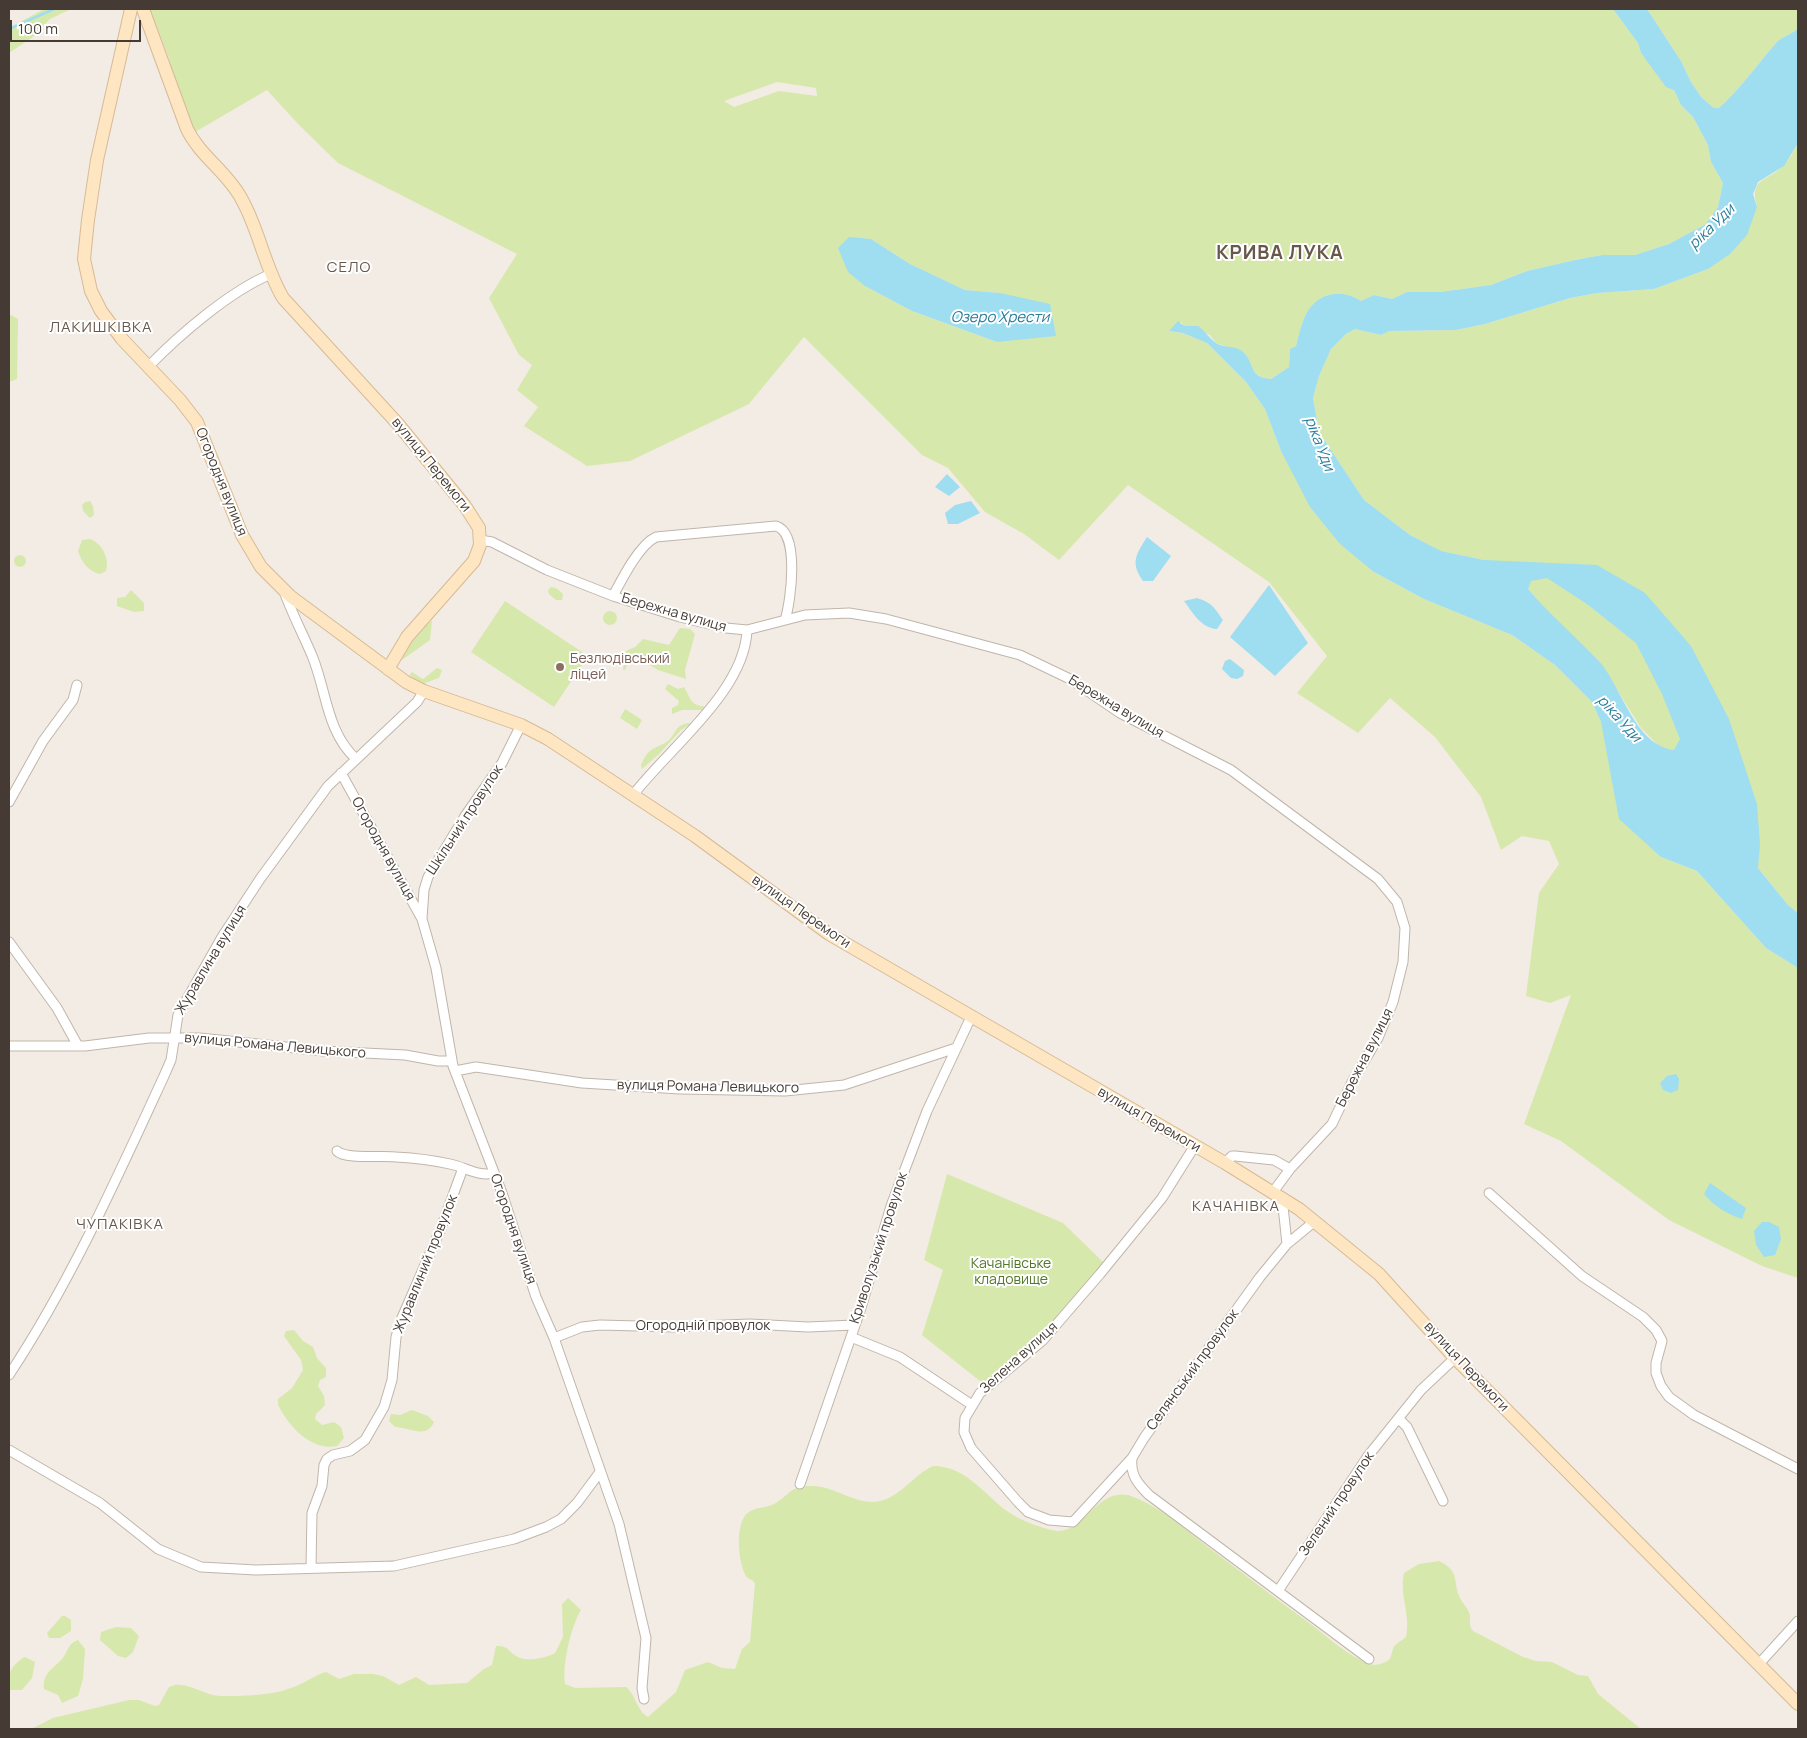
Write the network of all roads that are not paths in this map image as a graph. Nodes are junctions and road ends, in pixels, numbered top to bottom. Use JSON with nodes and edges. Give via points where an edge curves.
{"nodes":[{"id":1,"x":131,"y":9,"type":"edge"},
{"id":2,"x":143,"y":9,"type":"edge"},
{"id":3,"x":271,"y":274,"type":"junction"},
{"id":4,"x":148,"y":367,"type":"junction"},
{"id":5,"x":480,"y":540,"type":"junction"},
{"id":6,"x":283,"y":589,"type":"junction"},
{"id":7,"x":613,"y":596,"type":"junction"},
{"id":8,"x":785,"y":620,"type":"junction"},
{"id":9,"x":747,"y":630,"type":"junction"},
{"id":10,"x":388,"y":669,"type":"junction"},
{"id":11,"x":77,"y":686,"type":"dead end"},
{"id":12,"x":424,"y":691,"type":"junction"},
{"id":13,"x":521,"y":725,"type":"junction"},
{"id":14,"x":356,"y":759,"type":"junction"},
{"id":15,"x":341,"y":773,"type":"junction"},
{"id":16,"x":633,"y":795,"type":"junction"},
{"id":17,"x":9,"y":802,"type":"edge"},
{"id":18,"x":422,"y":919,"type":"junction"},
{"id":19,"x":9,"y":942,"type":"edge"},
{"id":20,"x":971,"y":1017,"type":"junction"},
{"id":21,"x":174,"y":1038,"type":"junction"},
{"id":22,"x":9,"y":1046,"type":"edge"},
{"id":23,"x":78,"y":1046,"type":"junction"},
{"id":24,"x":956,"y":1048,"type":"junction"},
{"id":25,"x":452,"y":1061,"type":"junction"},
{"id":26,"x":455,"y":1071,"type":"junction"},
{"id":27,"x":1194,"y":1147,"type":"junction"},
{"id":28,"x":337,"y":1151,"type":"dead end"},
{"id":29,"x":1225,"y":1163,"type":"junction"},
{"id":30,"x":463,"y":1168,"type":"junction"},
{"id":31,"x":1290,"y":1169,"type":"junction"},
{"id":32,"x":494,"y":1173,"type":"junction"},
{"id":33,"x":1489,"y":1193,"type":"dead end"},
{"id":34,"x":1278,"y":1195,"type":"junction"},
{"id":35,"x":1315,"y":1221,"type":"junction"},
{"id":36,"x":1287,"y":1244,"type":"junction"},
{"id":37,"x":854,"y":1325,"type":"junction"},
{"id":38,"x":851,"y":1336,"type":"junction"},
{"id":39,"x":554,"y":1338,"type":"junction"},
{"id":40,"x":1455,"y":1358,"type":"junction"},
{"id":41,"x":9,"y":1375,"type":"edge"},
{"id":42,"x":972,"y":1404,"type":"junction"},
{"id":43,"x":1399,"y":1419,"type":"junction"},
{"id":44,"x":9,"y":1450,"type":"edge"},
{"id":45,"x":1132,"y":1458,"type":"junction"},
{"id":46,"x":1798,"y":1469,"type":"edge"},
{"id":47,"x":600,"y":1472,"type":"junction"},
{"id":48,"x":800,"y":1484,"type":"dead end"},
{"id":49,"x":1443,"y":1501,"type":"dead end"},
{"id":50,"x":1073,"y":1522,"type":"joint"},
{"id":51,"x":311,"y":1568,"type":"junction"},
{"id":52,"x":1278,"y":1591,"type":"junction"},
{"id":53,"x":1798,"y":1621,"type":"edge"},
{"id":54,"x":1369,"y":1658,"type":"dead end"},
{"id":55,"x":1758,"y":1665,"type":"junction"},
{"id":56,"x":644,"y":1699,"type":"dead end"},
{"id":57,"x":1798,"y":1704,"type":"edge"}],
"edges":[{"from":1,"to":4,"type":"street","name":"Огородня вулиця","via":[[97,160],[84,259],[88,284],[101,311]]},
{"from":2,"to":3,"type":"street","name":"вулиця Перемоги","via":[[186,129],[238,193]]},
{"from":3,"to":4,"type":"street","via":[[246,285],[202,318]]},
{"from":3,"to":5,"type":"street","name":"вулиця Перемоги","via":[[287,304],[379,402],[466,506],[478,525]]},
{"from":4,"to":6,"type":"street","name":"Огородня вулиця","via":[[197,422],[245,543],[261,567]]},
{"from":5,"to":7,"type":"street","name":"Бережна вулиця","via":[[492,542],[547,570]]},
{"from":5,"to":10,"type":"street","via":[[472,564],[407,637]]},
{"from":6,"to":10,"type":"street","name":"вулиця Перемоги"},
{"from":6,"to":14,"type":"street","name":"Огородня вулиця","via":[[313,658],[334,732]]},
{"from":7,"to":8,"type":"street","via":[[628,569],[656,537],[776,526],[787,534],[790,550],[791,590]]},
{"from":7,"to":9,"type":"street","name":"Бережна вулиця","via":[[680,617]]},
{"from":8,"to":9,"type":"street","name":"Бережна вулиця"},
{"from":8,"to":31,"type":"street","name":"Бережна вулиця","via":[[829,613],[866,615],[1020,654],[1070,679],[1120,713],[1231,770],[1386,887],[1401,912],[1405,928],[1405,948],[1393,1002],[1378,1038],[1332,1124]]},
{"from":9,"to":16,"type":"street","via":[[744,652],[724,688],[692,731]]},
{"from":10,"to":12,"type":"street","name":"вулиця Перемоги"},
{"from":11,"to":17,"type":"street","via":[[73,700],[43,741]]},
{"from":12,"to":13,"type":"street","name":"вулиця Перемоги"},
{"from":12,"to":14,"type":"street","name":"Журавлина вулиця","via":[[413,707]]},
{"from":13,"to":16,"type":"street","name":"вулиця Перемоги"},
{"from":13,"to":18,"type":"street","name":"Шкільний провулок","via":[[502,763],[428,877]]},
{"from":14,"to":15,"type":"street","name":"Журавлина вулиця"},
{"from":15,"to":18,"type":"street","name":"Огородня вулиця"},
{"from":15,"to":21,"type":"street","name":"Журавлина вулиця","via":[[306,815],[226,931],[178,1014]]},
{"from":16,"to":20,"type":"street","name":"вулиця Перемоги","via":[[695,836],[823,931]]},
{"from":18,"to":25,"type":"street","name":"Огородня вулиця","via":[[436,968]]},
{"from":19,"to":23,"type":"street","via":[[57,1008]]},
{"from":20,"to":24,"type":"street","name":"Криволузький провулок"},
{"from":20,"to":27,"type":"street","name":"вулиця Перемоги"},
{"from":21,"to":23,"type":"street","name":"вулиця Романа Левицького"},
{"from":21,"to":25,"type":"street","name":"вулиця Романа Левицького","via":[[229,1039],[324,1051]]},
{"from":21,"to":41,"type":"street","name":"Журавлина вулиця","via":[[171,1060],[164,1076],[78,1257]]},
{"from":22,"to":23,"type":"street","name":"вулиця Романа Левицького"},
{"from":24,"to":26,"type":"street","name":"вулиця Романа Левицького","via":[[851,1083],[784,1091],[582,1083],[476,1067]]},
{"from":24,"to":37,"type":"street","name":"Криволузький провулок","via":[[890,1206]]},
{"from":25,"to":26,"type":"street","name":"Огородня вулиця"},
{"from":26,"to":32,"type":"street","name":"Огородня вулиця"},
{"from":27,"to":29,"type":"street","name":"вулиця Перемоги"},
{"from":27,"to":42,"type":"street","name":"Зелена вулиця","via":[[1162,1198],[1054,1329],[980,1393]]},
{"from":28,"to":30,"type":"street","via":[[348,1156],[403,1157]]},
{"from":29,"to":31,"type":"street","via":[[1235,1156],[1274,1160]]},
{"from":29,"to":34,"type":"street","name":"вулиця Перемоги"},
{"from":30,"to":32,"type":"street","via":[[481,1174]]},
{"from":30,"to":51,"type":"street","name":"Журавлиний провулок","via":[[442,1228],[401,1320],[392,1380],[384,1407],[365,1440],[350,1452],[334,1454],[324,1465],[322,1486],[312,1513]]},
{"from":31,"to":34,"type":"street","name":"Бережна вулиця"},
{"from":32,"to":39,"type":"street","name":"Огородня вулиця","via":[[536,1297]]},
{"from":33,"to":46,"type":"street","via":[[1582,1276],[1635,1310],[1656,1330],[1662,1340],[1656,1363],[1657,1378],[1669,1397],[1694,1414]]},
{"from":34,"to":35,"type":"street","name":"вулиця Перемоги"},
{"from":34,"to":36,"type":"street"},
{"from":35,"to":36,"type":"street","name":"Селянський провулок"},
{"from":35,"to":40,"type":"street","name":"вулиця Перемоги","via":[[1379,1274]]},
{"from":36,"to":45,"type":"street","name":"Селянський провулок","via":[[1260,1276]]},
{"from":37,"to":38,"type":"street","name":"Криволузький провулок"},
{"from":37,"to":39,"type":"street","name":"Огородній провулок","via":[[600,1325]]},
{"from":38,"to":42,"type":"street","via":[[900,1357]]},
{"from":38,"to":48,"type":"street","name":"Криволузький провулок"},
{"from":39,"to":47,"type":"street","name":"Огородня вулиця"},
{"from":40,"to":43,"type":"street","name":"Зелений провулок","via":[[1427,1384]]},
{"from":40,"to":55,"type":"street","name":"вулиця Перемоги"},
{"from":42,"to":50,"type":"street","name":"Зелена вулиця","via":[[965,1418],[964,1432],[980,1460],[1028,1512],[1049,1520]]},
{"from":43,"to":49,"type":"street","via":[[1407,1427]]},
{"from":43,"to":52,"type":"street","name":"Зелений провулок","via":[[1365,1460]]},
{"from":44,"to":51,"type":"street","via":[[100,1503],[158,1549],[194,1565],[256,1570]]},
{"from":45,"to":50,"type":"street","name":"Селянський провулок"},
{"from":45,"to":52,"type":"street","via":[[1134,1477],[1149,1496]]},
{"from":47,"to":51,"type":"street","via":[[577,1503],[560,1518],[514,1539],[400,1566]]},
{"from":47,"to":56,"type":"street","name":"Огородня вулиця","via":[[619,1524],[645,1633]]},
{"from":52,"to":54,"type":"street"},
{"from":53,"to":55,"type":"street"},
{"from":55,"to":57,"type":"street","name":"вулиця Перемоги"}]}
